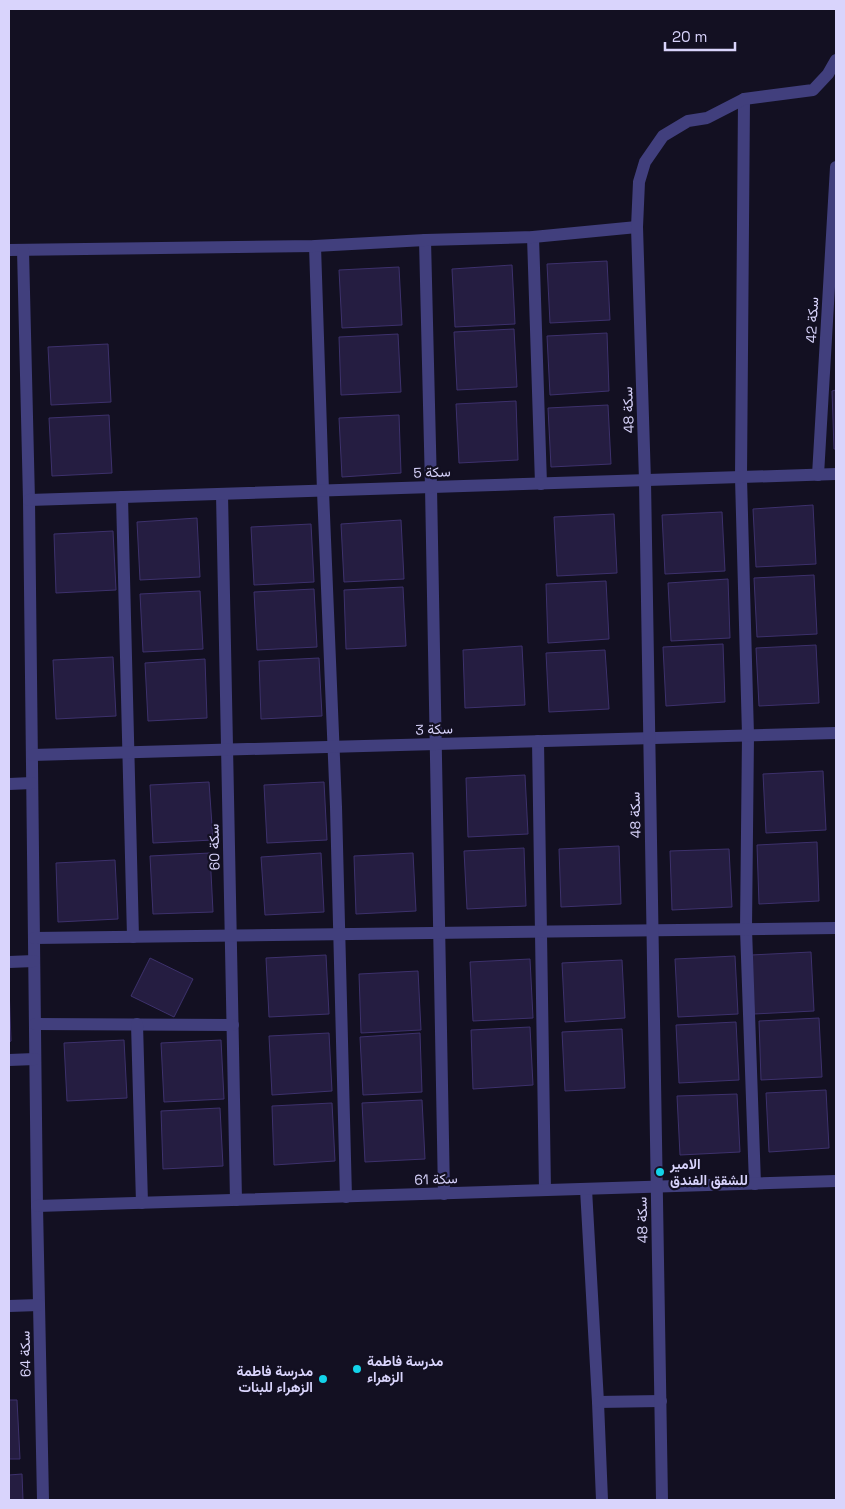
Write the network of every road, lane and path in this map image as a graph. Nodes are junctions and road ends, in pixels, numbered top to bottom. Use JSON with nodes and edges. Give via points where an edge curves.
{"nodes":[{"id":1,"x":836,"y":60,"type":"edge"},
{"id":2,"x":744,"y":99,"type":"junction"},
{"id":3,"x":836,"y":167,"type":"edge"},
{"id":4,"x":637,"y":227,"type":"junction"},
{"id":5,"x":533,"y":237,"type":"junction"},
{"id":6,"x":425,"y":240,"type":"junction"},
{"id":7,"x":315,"y":246,"type":"junction"},
{"id":8,"x":9,"y":250,"type":"edge"},
{"id":9,"x":23,"y":250,"type":"junction"},
{"id":10,"x":836,"y":474,"type":"edge"},
{"id":11,"x":818,"y":475,"type":"junction"},
{"id":12,"x":741,"y":478,"type":"junction"},
{"id":13,"x":645,"y":481,"type":"junction"},
{"id":14,"x":541,"y":484,"type":"junction"},
{"id":15,"x":431,"y":487,"type":"junction"},
{"id":16,"x":323,"y":491,"type":"junction"},
{"id":17,"x":222,"y":494,"type":"junction"},
{"id":18,"x":122,"y":497,"type":"junction"},
{"id":19,"x":29,"y":500,"type":"junction"},
{"id":20,"x":836,"y":733,"type":"edge"},
{"id":21,"x":748,"y":735,"type":"junction"},
{"id":22,"x":649,"y":738,"type":"junction"},
{"id":23,"x":538,"y":741,"type":"junction"},
{"id":24,"x":436,"y":744,"type":"junction"},
{"id":25,"x":333,"y":747,"type":"junction"},
{"id":26,"x":227,"y":750,"type":"junction"},
{"id":27,"x":128,"y":752,"type":"junction"},
{"id":28,"x":32,"y":755,"type":"junction"},
{"id":29,"x":32,"y":783,"type":"junction"},
{"id":30,"x":9,"y":784,"type":"edge"},
{"id":31,"x":836,"y":928,"type":"edge"},
{"id":32,"x":746,"y":929,"type":"junction"},
{"id":33,"x":652,"y":930,"type":"junction"},
{"id":34,"x":541,"y":931,"type":"junction"},
{"id":35,"x":439,"y":933,"type":"junction"},
{"id":36,"x":340,"y":934,"type":"junction"},
{"id":37,"x":231,"y":936,"type":"junction"},
{"id":38,"x":133,"y":937,"type":"junction"},
{"id":39,"x":34,"y":938,"type":"junction"},
{"id":40,"x":34,"y":961,"type":"junction"},
{"id":41,"x":9,"y":962,"type":"edge"},
{"id":42,"x":35,"y":1024,"type":"junction"},
{"id":43,"x":137,"y":1024,"type":"junction"},
{"id":44,"x":233,"y":1025,"type":"junction"},
{"id":45,"x":35,"y":1059,"type":"junction"},
{"id":46,"x":9,"y":1060,"type":"edge"},
{"id":47,"x":836,"y":1181,"type":"edge"},
{"id":48,"x":755,"y":1184,"type":"junction"},
{"id":49,"x":657,"y":1187,"type":"junction"},
{"id":50,"x":586,"y":1189,"type":"junction"},
{"id":51,"x":545,"y":1190,"type":"junction"},
{"id":52,"x":444,"y":1194,"type":"junction"},
{"id":53,"x":346,"y":1197,"type":"junction"},
{"id":54,"x":236,"y":1200,"type":"junction"},
{"id":55,"x":142,"y":1203,"type":"junction"},
{"id":56,"x":37,"y":1206,"type":"junction"},
{"id":57,"x":39,"y":1305,"type":"junction"},
{"id":58,"x":9,"y":1306,"type":"edge"},
{"id":59,"x":660,"y":1401,"type":"junction"},
{"id":60,"x":598,"y":1402,"type":"junction"},
{"id":61,"x":43,"y":1500,"type":"edge"},
{"id":62,"x":602,"y":1500,"type":"edge"},
{"id":63,"x":662,"y":1500,"type":"edge"}],
"edges":[{"from":1,"to":2,"type":"street","via":[[813,90]]},
{"from":2,"to":4,"type":"street","name":"سكة 48","via":[[707,118],[688,121],[663,136],[646,162],[639,182]]},
{"from":2,"to":12,"type":"street"},
{"from":3,"to":11,"type":"street","name":"سكة 42"},
{"from":4,"to":5,"type":"street"},
{"from":4,"to":13,"type":"street","name":"سكة 48"},
{"from":5,"to":6,"type":"street"},
{"from":5,"to":14,"type":"street"},
{"from":6,"to":7,"type":"street"},
{"from":6,"to":15,"type":"street"},
{"from":7,"to":9,"type":"street"},
{"from":7,"to":16,"type":"street"},
{"from":8,"to":9,"type":"street"},
{"from":9,"to":19,"type":"street"},
{"from":10,"to":11,"type":"street","name":"سكة 5"},
{"from":11,"to":12,"type":"street","name":"سكة 5"},
{"from":12,"to":13,"type":"street","name":"سكة 5"},
{"from":12,"to":21,"type":"street"},
{"from":13,"to":14,"type":"street","name":"سكة 5"},
{"from":13,"to":22,"type":"street","name":"سكة 48"},
{"from":14,"to":15,"type":"street","name":"سكة 5"},
{"from":15,"to":16,"type":"street","name":"سكة 5"},
{"from":15,"to":24,"type":"street"},
{"from":16,"to":17,"type":"street","name":"سكة 5"},
{"from":16,"to":25,"type":"street"},
{"from":17,"to":18,"type":"street","name":"سكة 5"},
{"from":17,"to":26,"type":"street","name":"سكة 60"},
{"from":18,"to":19,"type":"street","name":"سكة 5"},
{"from":18,"to":27,"type":"street"},
{"from":19,"to":28,"type":"street"},
{"from":20,"to":21,"type":"street","name":"سكة 3"},
{"from":21,"to":22,"type":"street","name":"سكة 3"},
{"from":21,"to":32,"type":"street"},
{"from":22,"to":23,"type":"street","name":"سكة 3"},
{"from":22,"to":33,"type":"street","name":"سكة 48"},
{"from":23,"to":24,"type":"street","name":"سكة 3"},
{"from":23,"to":34,"type":"street"},
{"from":24,"to":25,"type":"street","name":"سكة 3"},
{"from":24,"to":35,"type":"street"},
{"from":25,"to":26,"type":"street","name":"سكة 3"},
{"from":25,"to":36,"type":"street"},
{"from":26,"to":27,"type":"street","name":"سكة 3"},
{"from":26,"to":37,"type":"street","name":"سكة 60"},
{"from":27,"to":28,"type":"street","name":"سكة 3"},
{"from":27,"to":38,"type":"street"},
{"from":28,"to":29,"type":"street"},
{"from":29,"to":30,"type":"street"},
{"from":29,"to":39,"type":"street"},
{"from":31,"to":32,"type":"street"},
{"from":32,"to":33,"type":"street"},
{"from":32,"to":48,"type":"street"},
{"from":33,"to":34,"type":"street"},
{"from":33,"to":49,"type":"street","name":"سكة 48"},
{"from":34,"to":35,"type":"street"},
{"from":34,"to":51,"type":"street"},
{"from":35,"to":36,"type":"street"},
{"from":35,"to":52,"type":"street"},
{"from":36,"to":37,"type":"street"},
{"from":36,"to":53,"type":"street"},
{"from":37,"to":38,"type":"street"},
{"from":37,"to":44,"type":"street","name":"سكة 60"},
{"from":38,"to":39,"type":"street"},
{"from":39,"to":40,"type":"street"},
{"from":40,"to":41,"type":"street"},
{"from":40,"to":42,"type":"street"},
{"from":42,"to":43,"type":"street"},
{"from":42,"to":45,"type":"street"},
{"from":43,"to":44,"type":"street"},
{"from":43,"to":55,"type":"street"},
{"from":44,"to":54,"type":"street","name":"سكة 60"},
{"from":45,"to":46,"type":"street"},
{"from":45,"to":56,"type":"street"},
{"from":47,"to":48,"type":"street","name":"سكة 61"},
{"from":48,"to":49,"type":"street","name":"سكة 61"},
{"from":49,"to":50,"type":"street","name":"سكة 61"},
{"from":49,"to":59,"type":"street","name":"سكة 48"},
{"from":50,"to":51,"type":"street","name":"سكة 61"},
{"from":50,"to":60,"type":"street"},
{"from":51,"to":52,"type":"street","name":"سكة 61"},
{"from":52,"to":53,"type":"street","name":"سكة 61"},
{"from":53,"to":54,"type":"street","name":"سكة 61"},
{"from":54,"to":55,"type":"street","name":"سكة 61"},
{"from":55,"to":56,"type":"street","name":"سكة 61"},
{"from":56,"to":57,"type":"street","name":"سكة 64"},
{"from":57,"to":58,"type":"street"},
{"from":57,"to":61,"type":"street","name":"سكة 64"},
{"from":59,"to":60,"type":"street"},
{"from":59,"to":63,"type":"street","name":"سكة 48"},
{"from":60,"to":62,"type":"street"}]}
